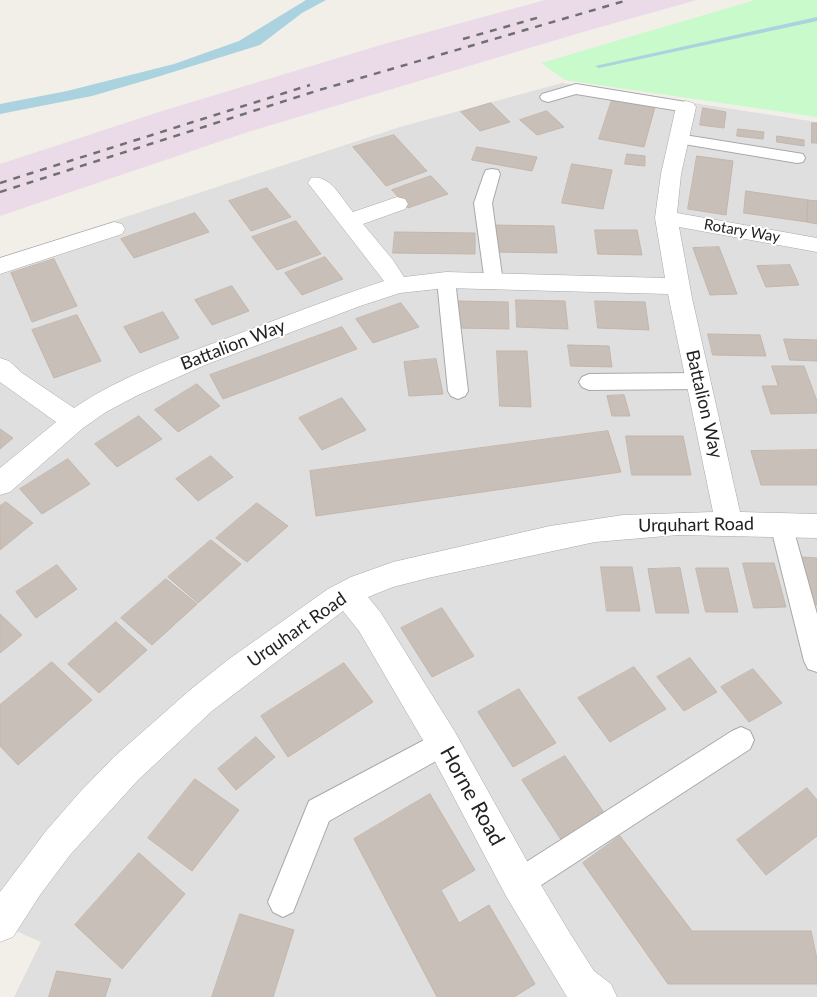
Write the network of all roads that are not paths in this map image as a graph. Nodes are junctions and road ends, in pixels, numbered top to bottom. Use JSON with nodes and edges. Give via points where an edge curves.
{"nodes":[{"id":1,"x":548,"y":97,"type":"dead end"},
{"id":2,"x":686,"y":107,"type":"joint"},
{"id":3,"x":678,"y":140,"type":"junction"},
{"id":4,"x":797,"y":158,"type":"dead end"},
{"id":5,"x":492,"y":174,"type":"dead end"},
{"id":6,"x":318,"y":183,"type":"dead end"},
{"id":7,"x":397,"y":204,"type":"dead end"},
{"id":8,"x":666,"y":218,"type":"junction"},
{"id":9,"x":349,"y":221,"type":"junction"},
{"id":10,"x":114,"y":229,"type":"dead end"},
{"id":11,"x":817,"y":245,"type":"edge"},
{"id":12,"x":0,"y":266,"type":"edge"},
{"id":13,"x":446,"y":280,"type":"junction"},
{"id":14,"x":494,"y":283,"type":"junction"},
{"id":15,"x":398,"y":285,"type":"junction"},
{"id":16,"x":678,"y":286,"type":"junction"},
{"id":17,"x":0,"y":367,"type":"edge"},
{"id":18,"x":699,"y":381,"type":"junction"},
{"id":19,"x":589,"y":382,"type":"dead end"},
{"id":20,"x":458,"y":391,"type":"dead end"},
{"id":21,"x":74,"y":421,"type":"junction"},
{"id":22,"x":0,"y":484,"type":"edge"},
{"id":23,"x":729,"y":523,"type":"junction"},
{"id":24,"x":781,"y":524,"type":"junction"},
{"id":25,"x":817,"y":526,"type":"edge"},
{"id":26,"x":347,"y":593,"type":"junction"},
{"id":27,"x":817,"y":661,"type":"edge"},
{"id":28,"x":741,"y":740,"type":"dead end"},
{"id":29,"x":443,"y":744,"type":"junction"},
{"id":30,"x":519,"y":883,"type":"junction"},
{"id":31,"x":283,"y":902,"type":"dead end"},
{"id":32,"x":3,"y":912,"type":"edge"},
{"id":33,"x":598,"y":997,"type":"edge"}],
"edges":[{"from":1,"to":2,"type":"lane","via":[[576,89]]},
{"from":2,"to":3,"type":"street","name":"Battalion Way"},
{"from":3,"to":4,"type":"lane"},
{"from":3,"to":8,"type":"street","name":"Battalion Way"},
{"from":5,"to":14,"type":"lane","via":[[483,203]]},
{"from":6,"to":9,"type":"street"},
{"from":7,"to":9,"type":"street"},
{"from":8,"to":11,"type":"street","name":"Rotary Way"},
{"from":8,"to":16,"type":"street","name":"Battalion Way"},
{"from":9,"to":15,"type":"street"},
{"from":10,"to":12,"type":"street"},
{"from":13,"to":14,"type":"street","name":"Battalion Way"},
{"from":13,"to":15,"type":"street","name":"Battalion Way"},
{"from":13,"to":20,"type":"lane"},
{"from":14,"to":16,"type":"street","name":"Battalion Way"},
{"from":15,"to":21,"type":"street","name":"Battalion Way","via":[[155,376],[97,405]]},
{"from":16,"to":18,"type":"street","name":"Battalion Way"},
{"from":17,"to":21,"type":"street","via":[[13,380]]},
{"from":18,"to":19,"type":"lane"},
{"from":18,"to":23,"type":"street","name":"Battalion Way"},
{"from":21,"to":22,"type":"street","name":"Battalion Way"},
{"from":23,"to":24,"type":"street","name":"Urquhart Road"},
{"from":23,"to":26,"type":"street","name":"Urquhart Road","via":[[647,525],[536,540],[394,575]]},
{"from":24,"to":25,"type":"street","name":"Urquhart Road"},
{"from":24,"to":27,"type":"lane"},
{"from":26,"to":29,"type":"street","name":"Horne Road","via":[[370,622]]},
{"from":26,"to":32,"type":"street","name":"Urquhart Road","via":[[198,703],[141,754],[67,832]]},
{"from":28,"to":30,"type":"lane"},
{"from":29,"to":30,"type":"street","name":"Horne Road"},
{"from":29,"to":31,"type":"lane","via":[[319,811]]},
{"from":30,"to":33,"type":"street","name":"Horne Road","via":[[581,984]]}]}
